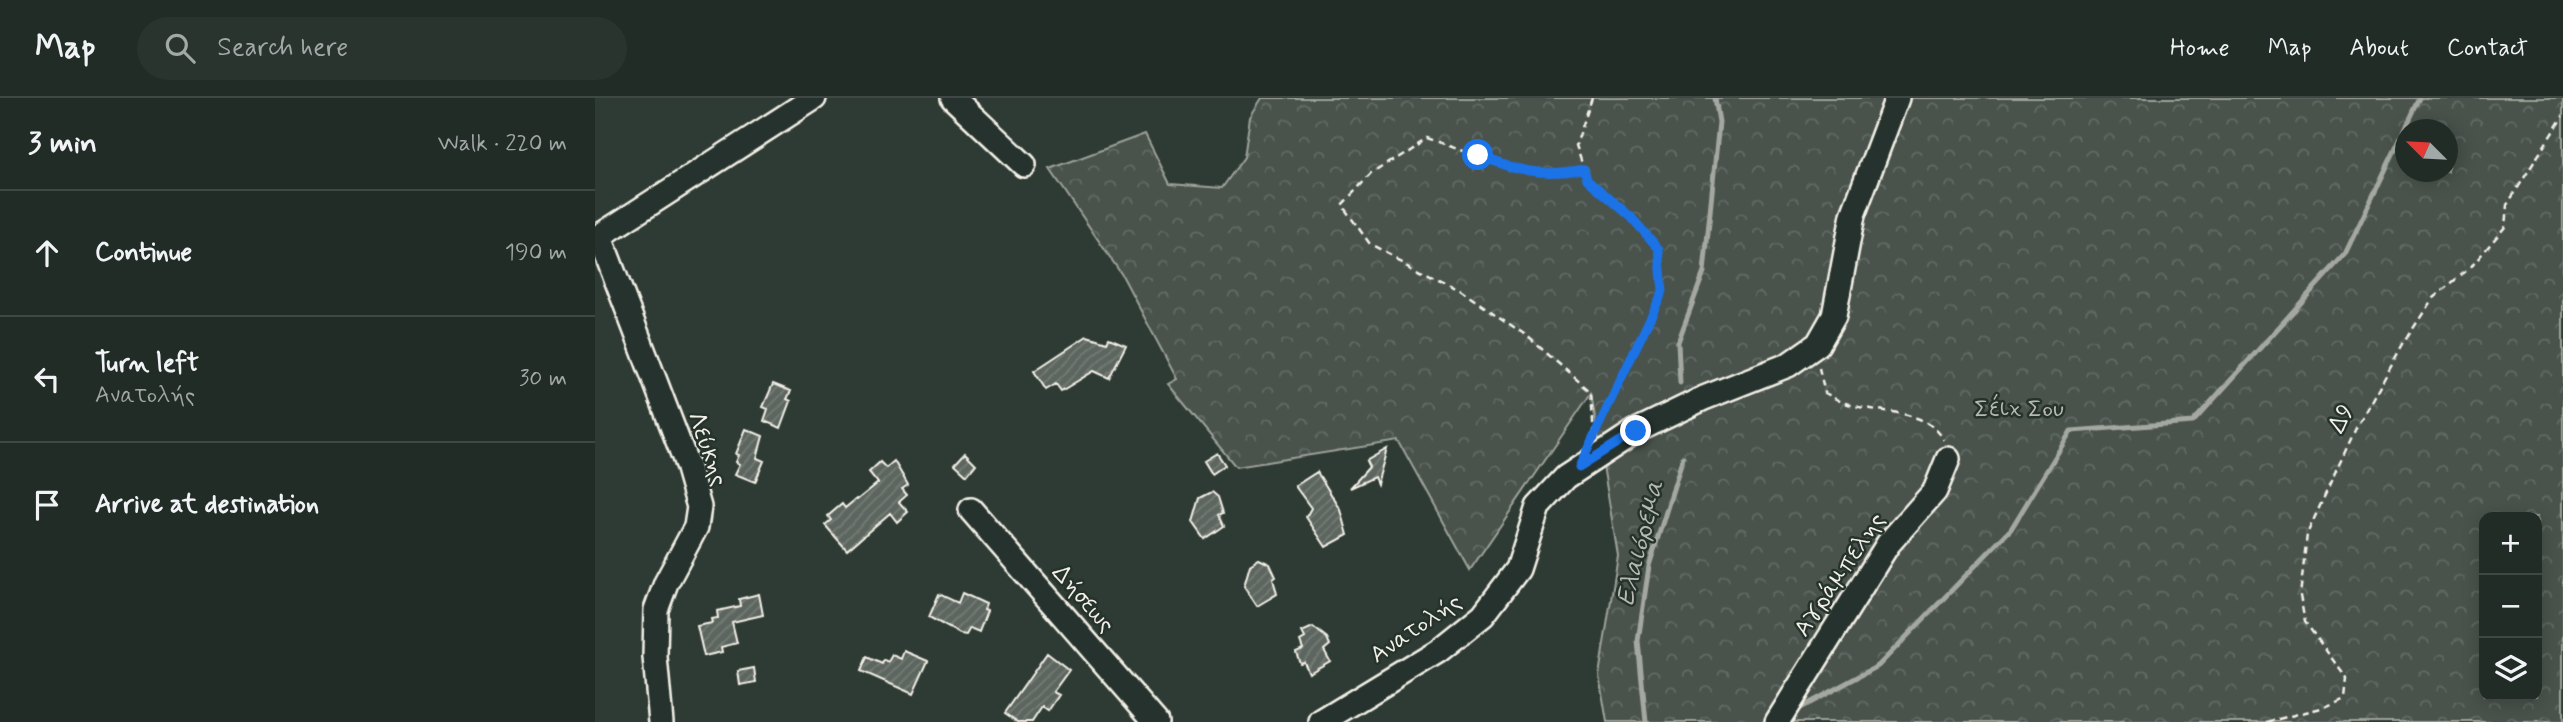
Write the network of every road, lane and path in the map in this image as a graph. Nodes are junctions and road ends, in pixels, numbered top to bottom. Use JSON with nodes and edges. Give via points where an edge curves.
{"nodes":[{"id":1,"x":814,"y":98,"type":"edge"},
{"id":2,"x":953,"y":98,"type":"edge"},
{"id":3,"x":1592,"y":98,"type":"edge"},
{"id":4,"x":1897,"y":98,"type":"edge"},
{"id":5,"x":2563,"y":116,"type":"edge"},
{"id":6,"x":1024,"y":166,"type":"dead end"},
{"id":7,"x":1584,"y":169,"type":"junction"},
{"id":8,"x":598,"y":238,"type":"edge"},
{"id":9,"x":1814,"y":348,"type":"junction"},
{"id":10,"x":1594,"y":437,"type":"junction"},
{"id":11,"x":1948,"y":459,"type":"joint"},
{"id":12,"x":1579,"y":467,"type":"junction"},
{"id":13,"x":971,"y":510,"type":"dead end"},
{"id":14,"x":661,"y":722,"type":"edge"},
{"id":15,"x":1156,"y":722,"type":"edge"},
{"id":16,"x":1321,"y":722,"type":"edge"},
{"id":17,"x":1777,"y":722,"type":"edge"},
{"id":18,"x":2267,"y":722,"type":"edge"}],
"edges":[{"from":1,"to":8,"type":"street"},
{"from":2,"to":6,"type":"street"},
{"from":3,"to":7,"type":"path","via":[[1576,145]]},
{"from":4,"to":9,"type":"street","via":[[1853,215],[1833,316]]},
{"from":5,"to":18,"type":"path","name":"Δ9","via":[[2507,205],[2505,227],[2471,267],[2433,298],[2403,344],[2355,428],[2307,534],[2300,596],[2305,622],[2347,679],[2345,698]]},
{"from":7,"to":10,"type":"path","via":[[1587,179],[1659,249],[1663,291]]},
{"from":7,"to":10,"type":"path","via":[[1564,173],[1515,170],[1427,138],[1371,174],[1342,205],[1370,244],[1460,290],[1527,336],[1591,391]]},
{"from":8,"to":14,"type":"street","name":"Λεύκης","via":[[687,465],[699,507],[689,543],[656,610]]},
{"from":9,"to":11,"type":"path","via":[[1825,393],[1845,404],[1918,419],[1937,428]]},
{"from":9,"to":12,"type":"street","name":"Ανατολής","via":[[1788,365],[1646,426]]},
{"from":10,"to":12,"type":"path"},
{"from":11,"to":17,"type":"street","name":"Αγράμπελης","via":[[1935,491],[1888,544]]},
{"from":12,"to":16,"type":"street","name":"Ανατολής","via":[[1550,490],[1538,507],[1518,569],[1483,615],[1438,652]]},
{"from":13,"to":15,"type":"street","name":"Δήσεως"}]}
